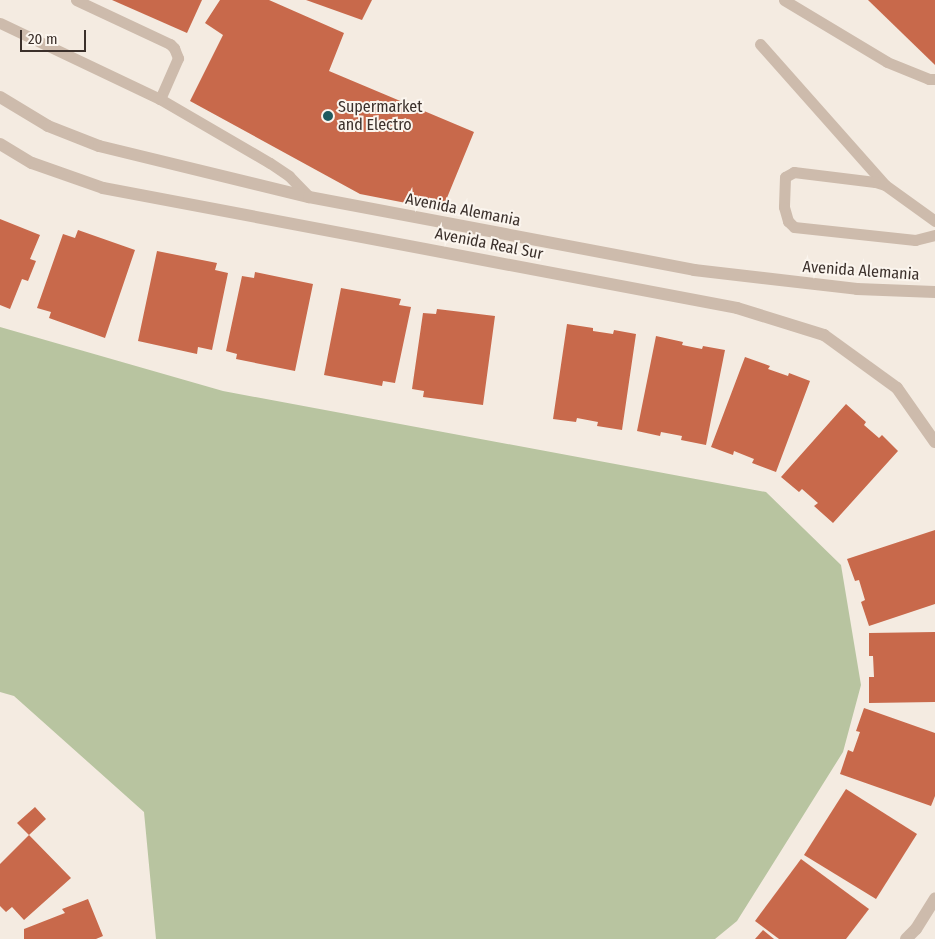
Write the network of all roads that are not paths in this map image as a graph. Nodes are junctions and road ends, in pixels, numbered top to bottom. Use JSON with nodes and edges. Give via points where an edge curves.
{"nodes":[{"id":1,"x":76,"y":0,"type":"edge"},
{"id":2,"x":784,"y":0,"type":"edge"},
{"id":3,"x":0,"y":23,"type":"edge"},
{"id":4,"x":760,"y":44,"type":"dead end"},
{"id":5,"x":935,"y":79,"type":"edge"},
{"id":6,"x":0,"y":98,"type":"edge"},
{"id":7,"x":160,"y":100,"type":"junction"},
{"id":8,"x":0,"y":144,"type":"edge"},
{"id":9,"x":885,"y":185,"type":"junction"},
{"id":10,"x":308,"y":197,"type":"junction"},
{"id":11,"x":935,"y":221,"type":"edge"},
{"id":12,"x":935,"y":235,"type":"edge"},
{"id":13,"x":935,"y":292,"type":"edge"},
{"id":14,"x":935,"y":442,"type":"edge"},
{"id":15,"x":935,"y":898,"type":"edge"},
{"id":16,"x":906,"y":939,"type":"edge"}],
"edges":[{"from":1,"to":7,"type":"lane","via":[[174,48],[178,58]]},
{"from":2,"to":5,"type":"lane","via":[[887,62]]},
{"from":3,"to":7,"type":"lane"},
{"from":4,"to":9,"type":"lane"},
{"from":6,"to":10,"type":"street","name":"Avenida Alemania","via":[[48,126],[99,146]]},
{"from":7,"to":10,"type":"lane","via":[[289,176]]},
{"from":8,"to":14,"type":"street","name":"Avenida Real Sur","via":[[32,163],[103,188],[728,306],[824,335],[897,388]]},
{"from":9,"to":11,"type":"lane"},
{"from":9,"to":12,"type":"lane","via":[[794,172],[785,177],[784,207],[788,221],[794,227],[915,240]]},
{"from":10,"to":13,"type":"street","name":"Avenida Alemania","via":[[694,270],[857,289]]},
{"from":15,"to":16,"type":"street"}]}
